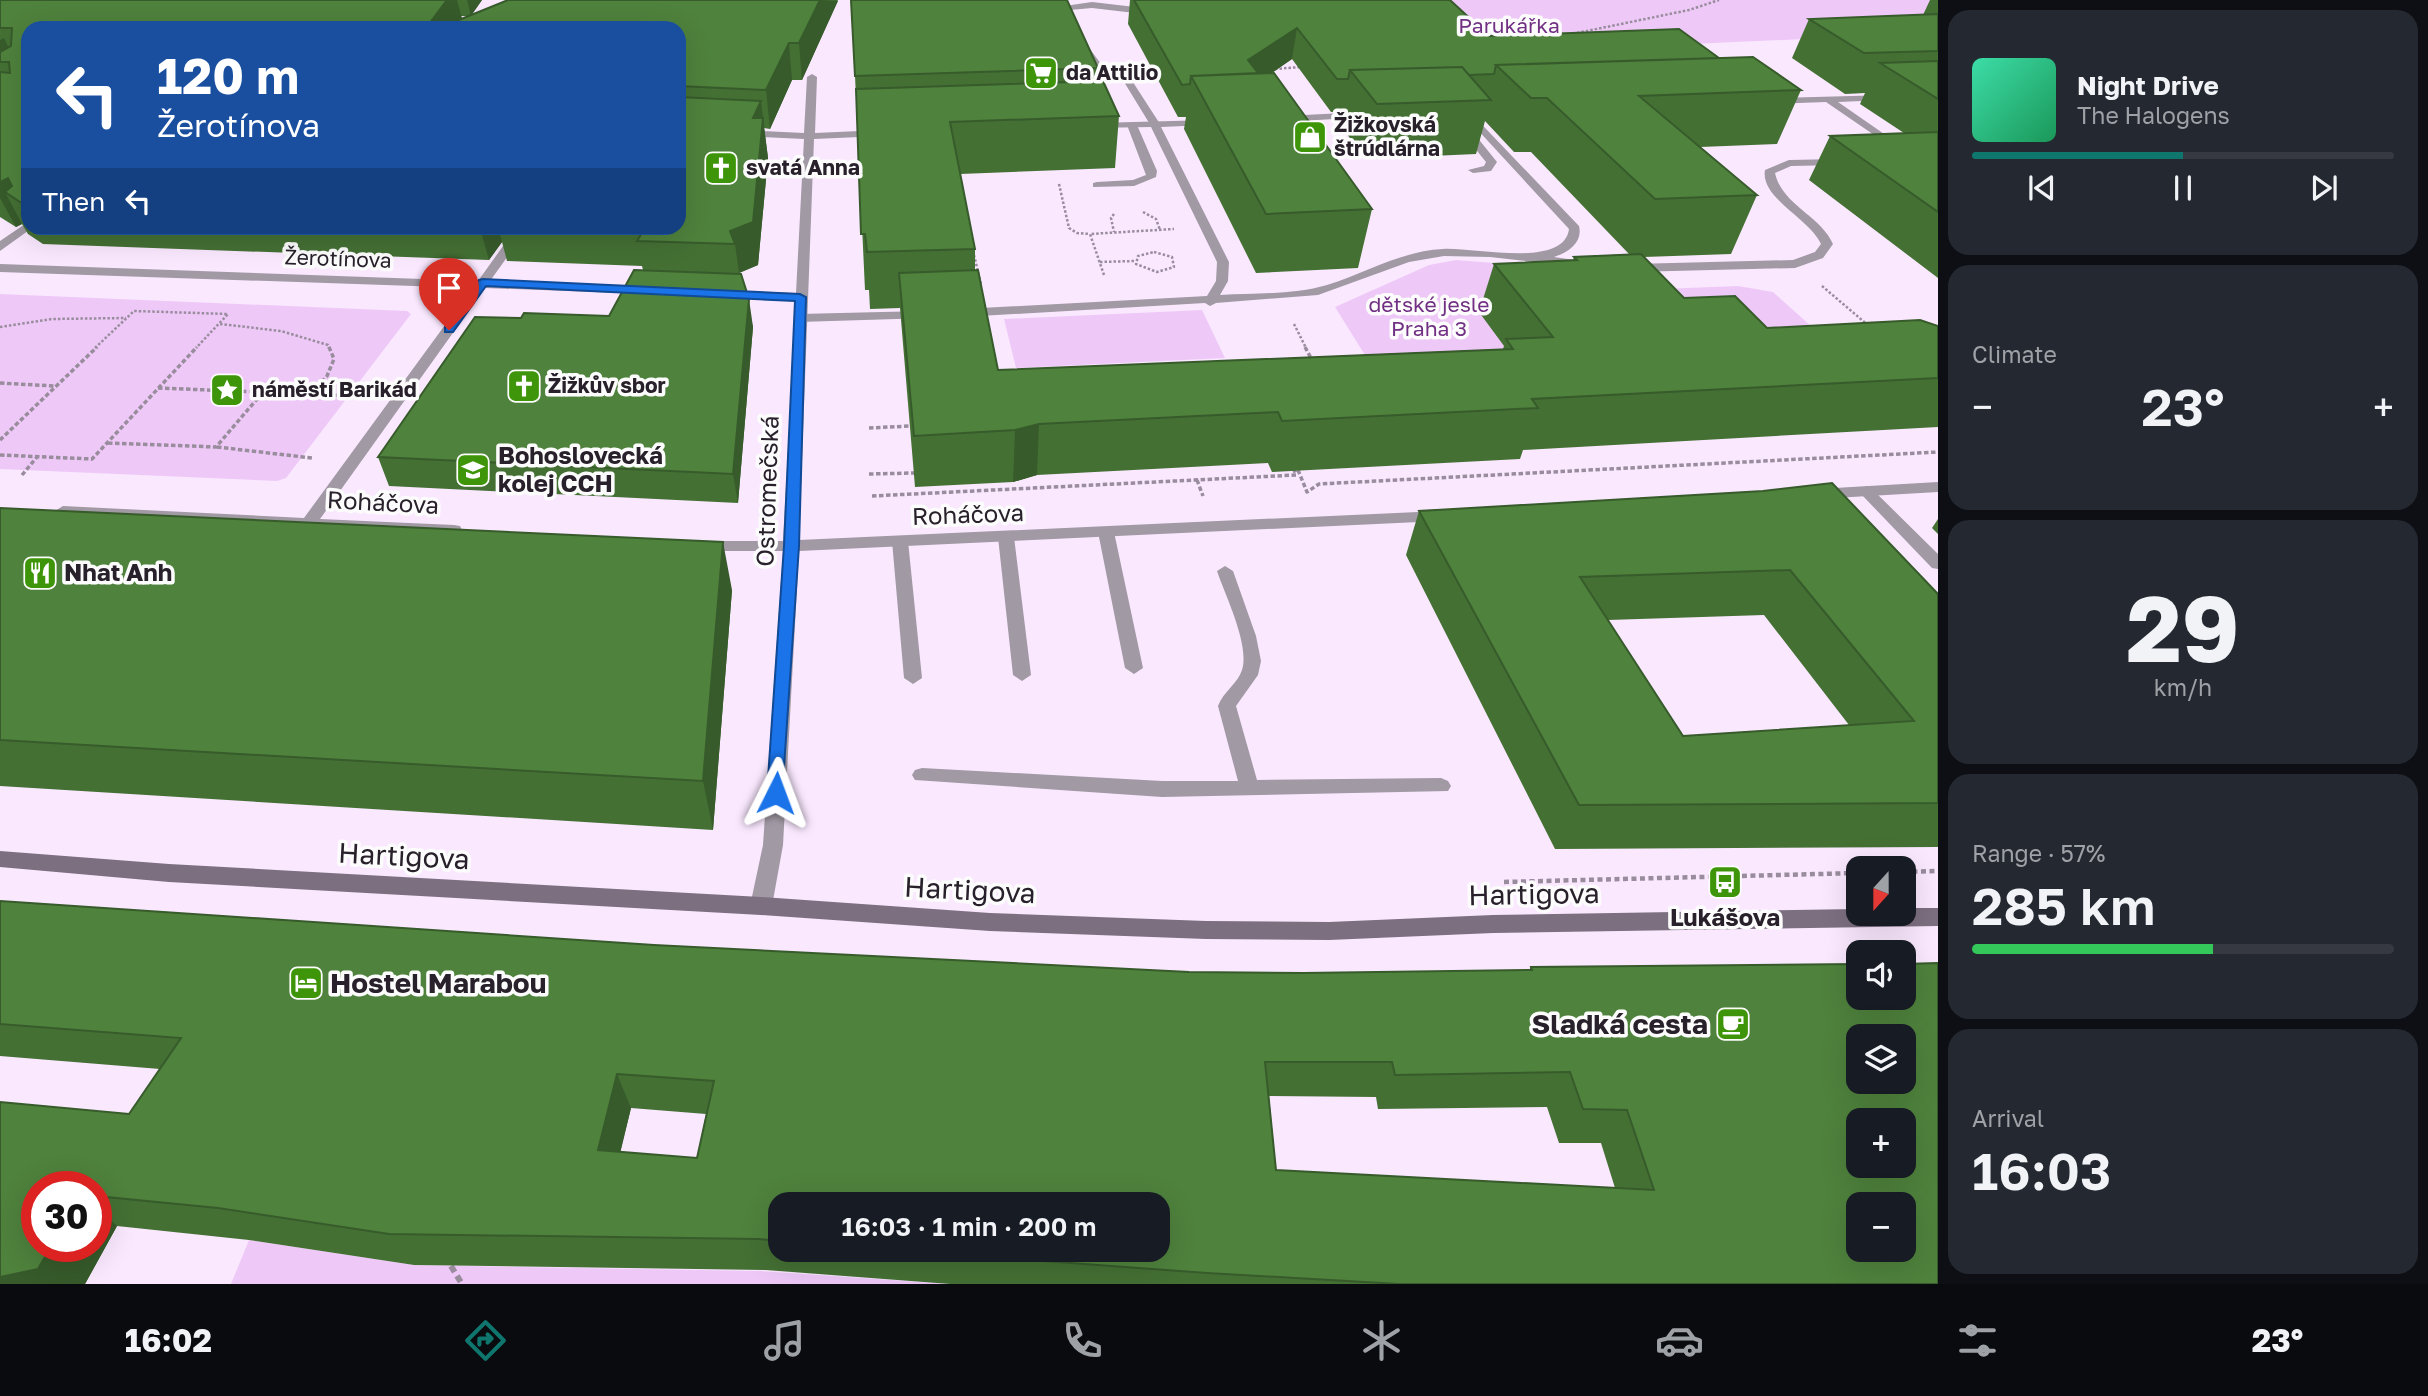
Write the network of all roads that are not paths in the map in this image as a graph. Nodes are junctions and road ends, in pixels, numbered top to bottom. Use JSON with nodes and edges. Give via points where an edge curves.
{"nodes":[{"id":1,"x":1158,"y":13,"type":"edge"},
{"id":2,"x":1047,"y":22,"type":"edge"},
{"id":3,"x":1068,"y":35,"type":"edge"},
{"id":4,"x":812,"y":77,"type":"dead end"},
{"id":5,"x":1897,"y":97,"type":"edge"},
{"id":6,"x":1828,"y":99,"type":"junction"},
{"id":7,"x":1759,"y":101,"type":"edge"},
{"id":8,"x":1484,"y":111,"type":"edge"},
{"id":9,"x":1451,"y":112,"type":"edge"},
{"id":10,"x":1467,"y":112,"type":"junction"},
{"id":11,"x":1370,"y":115,"type":"edge"},
{"id":12,"x":1276,"y":119,"type":"edge"},
{"id":13,"x":1222,"y":121,"type":"edge"},
{"id":14,"x":1459,"y":122,"type":"edge"},
{"id":15,"x":1155,"y":124,"type":"junction"},
{"id":16,"x":1132,"y":125,"type":"junction"},
{"id":17,"x":1078,"y":127,"type":"edge"},
{"id":18,"x":730,"y":132,"type":"edge"},
{"id":19,"x":890,"y":133,"type":"edge"},
{"id":20,"x":809,"y":136,"type":"junction"},
{"id":21,"x":1885,"y":160,"type":"edge"},
{"id":22,"x":1858,"y":161,"type":"edge"},
{"id":23,"x":1473,"y":170,"type":"dead end"},
{"id":24,"x":1097,"y":185,"type":"dead end"},
{"id":25,"x":21,"y":230,"type":"edge"},
{"id":26,"x":517,"y":235,"type":"edge"},
{"id":27,"x":0,"y":247,"type":"edge"},
{"id":28,"x":1532,"y":258,"type":"junction"},
{"id":29,"x":1592,"y":266,"type":"edge"},
{"id":30,"x":0,"y":268,"type":"edge"},
{"id":31,"x":1616,"y":269,"type":"edge"},
{"id":32,"x":483,"y":283,"type":"junction"},
{"id":33,"x":655,"y":291,"type":"edge"},
{"id":34,"x":708,"y":293,"type":"edge"},
{"id":35,"x":800,"y":297,"type":"junction"},
{"id":36,"x":1210,"y":302,"type":"junction"},
{"id":37,"x":799,"y":318,"type":"junction"},
{"id":38,"x":1938,"y":486,"type":"edge"},
{"id":39,"x":1867,"y":491,"type":"junction"},
{"id":40,"x":1797,"y":495,"type":"edge"},
{"id":41,"x":40,"y":510,"type":"edge"},
{"id":42,"x":1456,"y":515,"type":"edge"},
{"id":43,"x":310,"y":521,"type":"junction"},
{"id":44,"x":474,"y":531,"type":"edge"},
{"id":45,"x":1106,"y":532,"type":"junction"},
{"id":46,"x":1006,"y":537,"type":"junction"},
{"id":47,"x":901,"y":541,"type":"junction"},
{"id":48,"x":681,"y":544,"type":"edge"},
{"id":49,"x":791,"y":546,"type":"junction"},
{"id":50,"x":1938,"y":564,"type":"edge"},
{"id":51,"x":1226,"y":571,"type":"dead end"},
{"id":52,"x":1134,"y":668,"type":"dead end"},
{"id":53,"x":1022,"y":675,"type":"dead end"},
{"id":54,"x":913,"y":678,"type":"dead end"},
{"id":55,"x":922,"y":775,"type":"dead end"},
{"id":56,"x":1441,"y":786,"type":"dead end"},
{"id":57,"x":1251,"y":789,"type":"junction"},
{"id":58,"x":0,"y":859,"type":"edge"},
{"id":59,"x":761,"y":906,"type":"junction"},
{"id":60,"x":1938,"y":917,"type":"edge"}],
"edges":[{"from":1,"to":2,"type":"street","via":[[1069,5],[1041,13]]},
{"from":3,"to":15,"type":"street","via":[[1086,46],[1101,70],[1124,75]]},
{"from":4,"to":20,"type":"street","name":"Ostromečská"},
{"from":5,"to":6,"type":"street"},
{"from":6,"to":7,"type":"street"},
{"from":6,"to":21,"type":"street","via":[[1901,156]]},
{"from":8,"to":10,"type":"street"},
{"from":9,"to":10,"type":"street"},
{"from":10,"to":28,"type":"street","via":[[1575,228],[1575,237],[1562,249]]},
{"from":11,"to":12,"type":"street"},
{"from":13,"to":15,"type":"street"},
{"from":14,"to":23,"type":"street","via":[[1492,163],[1487,169]]},
{"from":15,"to":16,"type":"street"},
{"from":15,"to":36,"type":"street","via":[[1225,271]]},
{"from":16,"to":17,"type":"street"},
{"from":16,"to":24,"type":"street","via":[[1151,177]]},
{"from":18,"to":20,"type":"street"},
{"from":19,"to":20,"type":"street"},
{"from":20,"to":35,"type":"street","name":"Ostromečská"},
{"from":22,"to":31,"type":"street","via":[[1789,163],[1769,172],[1769,181],[1779,194],[1823,230],[1827,244],[1819,255],[1795,264]]},
{"from":25,"to":27,"type":"street"},
{"from":26,"to":32,"type":"street"},
{"from":28,"to":29,"type":"street"},
{"from":28,"to":36,"type":"street","via":[[1427,255],[1407,258],[1332,290]]},
{"from":30,"to":32,"type":"street","name":"Žerotínova"},
{"from":32,"to":33,"type":"street","name":"Žerotínova"},
{"from":32,"to":43,"type":"street"},
{"from":34,"to":35,"type":"street"},
{"from":35,"to":37,"type":"street","name":"Ostromečská"},
{"from":36,"to":37,"type":"street"},
{"from":37,"to":49,"type":"street","name":"Ostromečská"},
{"from":38,"to":39,"type":"street"},
{"from":39,"to":40,"type":"street"},
{"from":39,"to":50,"type":"street"},
{"from":41,"to":43,"type":"street","name":"Roháčova"},
{"from":42,"to":45,"type":"street","name":"Roháčova"},
{"from":43,"to":44,"type":"street","name":"Roháčova"},
{"from":45,"to":46,"type":"street","name":"Roháčova"},
{"from":45,"to":52,"type":"street"},
{"from":46,"to":47,"type":"street","name":"Roháčova"},
{"from":46,"to":53,"type":"street"},
{"from":47,"to":49,"type":"street","name":"Roháčova"},
{"from":47,"to":54,"type":"street"},
{"from":48,"to":49,"type":"street","name":"Roháčova"},
{"from":49,"to":59,"type":"street","name":"Ostromečská","via":[[773,845]]},
{"from":51,"to":57,"type":"street","via":[[1254,660],[1249,676],[1227,706]]},
{"from":55,"to":57,"type":"street","via":[[1162,789]]},
{"from":56,"to":57,"type":"street"},
{"from":58,"to":59,"type":"main road","name":"Hartigova","via":[[183,874]]},
{"from":59,"to":60,"type":"main road","name":"Hartigova","via":[[990,922],[1329,931]]}]}
